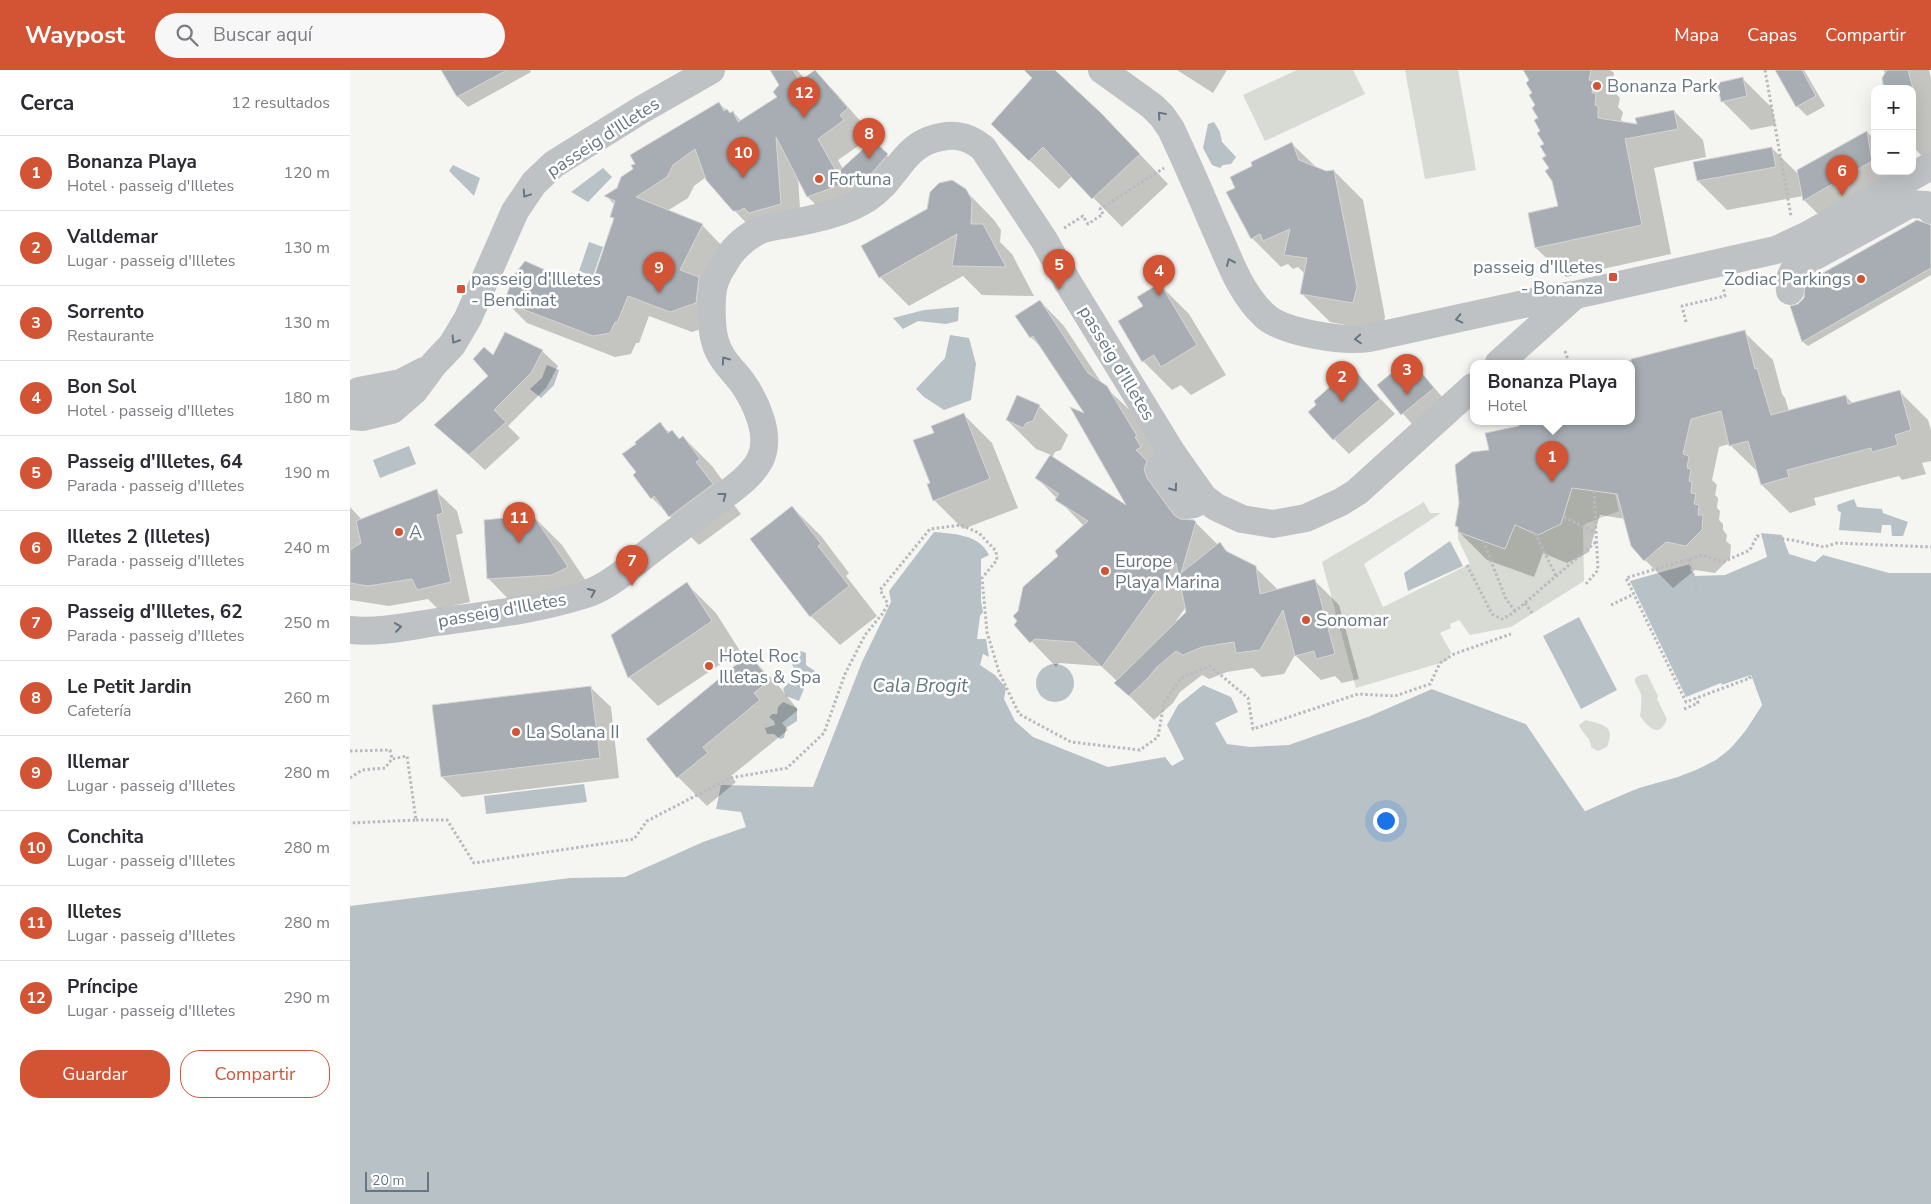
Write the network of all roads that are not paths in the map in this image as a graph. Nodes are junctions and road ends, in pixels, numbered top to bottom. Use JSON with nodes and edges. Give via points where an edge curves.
{"nodes":[{"id":1,"x":710,"y":70,"type":"edge"},
{"id":2,"x":1102,"y":70,"type":"edge"},
{"id":3,"x":1931,"y":166,"type":"edge"},
{"id":4,"x":1931,"y":210,"type":"edge"},
{"id":5,"x":1876,"y":220,"type":"junction"},
{"id":6,"x":1790,"y":291,"type":"dead end"},
{"id":7,"x":1575,"y":295,"type":"junction"},
{"id":8,"x":1506,"y":308,"type":"junction"},
{"id":9,"x":1525,"y":338,"type":"junction"},
{"id":10,"x":1501,"y":360,"type":"edge"},
{"id":11,"x":434,"y":364,"type":"junction"},
{"id":12,"x":1470,"y":390,"type":"edge"},
{"id":13,"x":353,"y":399,"type":"edge"},
{"id":14,"x":350,"y":630,"type":"edge"}],
"edges":[{"from":1,"to":11,"type":"street","name":"passeig d'Illetes","one_way":true,"via":[[554,164],[534,183],[515,211],[468,318],[452,345]]},
{"from":8,"to":2,"type":"street","one_way":true,"via":[[1356,341],[1306,334],[1265,317],[1247,294],[1233,267],[1171,129],[1162,116]]},
{"from":3,"to":5,"type":"street"},
{"from":4,"to":5,"type":"street","via":[[1926,205],[1910,204]]},
{"from":5,"to":6,"type":"street","via":[[1797,266],[1789,282]]},
{"from":5,"to":7,"type":"street","via":[[1734,261]]},
{"from":7,"to":8,"type":"street"},
{"from":7,"to":9,"type":"street"},
{"from":8,"to":9,"type":"street","via":[[1524,315]]},
{"from":9,"to":10,"type":"street"},
{"from":11,"to":13,"type":"street","via":[[401,383]]},
{"from":11,"to":13,"type":"street","name":"passeig d'Illetes","via":[[414,391],[392,410],[377,414],[385,405],[375,394]]},
{"from":14,"to":12,"type":"street","name":"passeig d'Illetes","one_way":true,"via":[[386,629],[524,610],[584,595],[617,577],[742,482],[760,460],[764,433],[756,407],[743,383],[722,358],[715,342],[713,288],[719,273],[734,249],[756,232],[820,218],[867,199],[891,178],[918,145],[941,136],[951,134],[973,140],[983,148],[1044,240],[1172,453],[1204,498],[1242,519],[1272,524],[1306,518],[1342,502]]}]}
